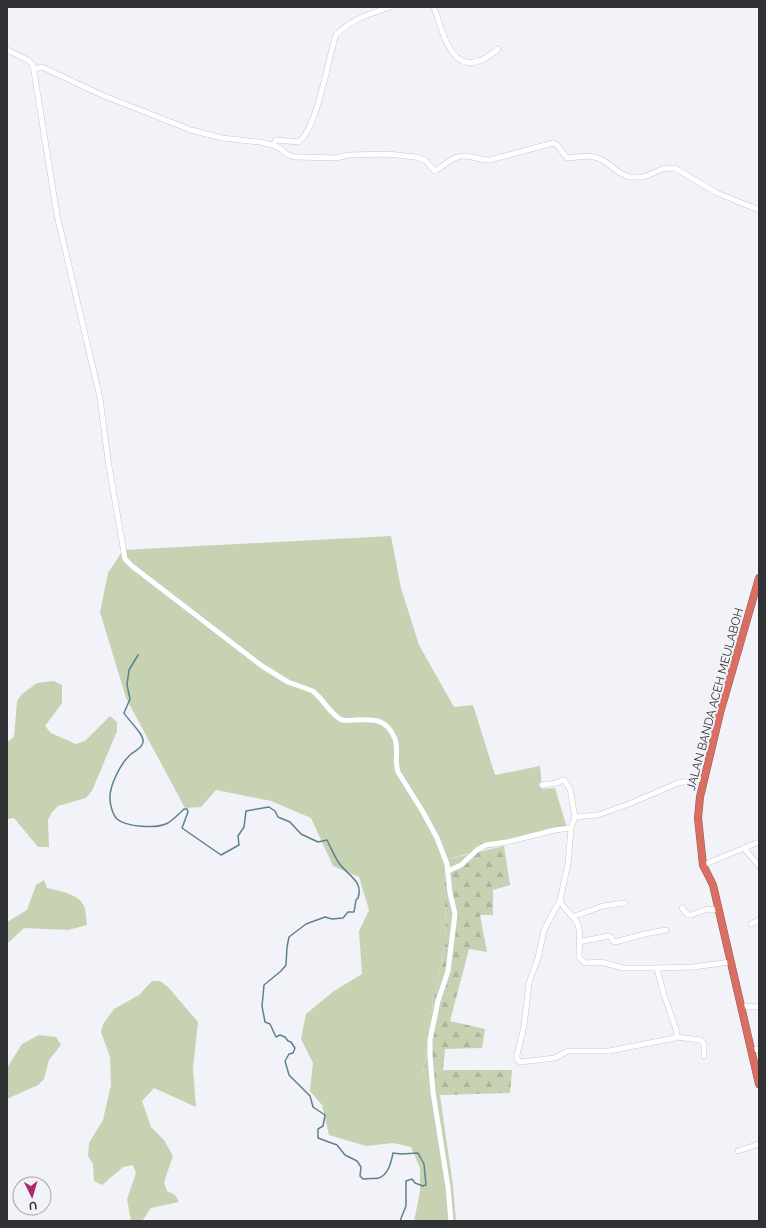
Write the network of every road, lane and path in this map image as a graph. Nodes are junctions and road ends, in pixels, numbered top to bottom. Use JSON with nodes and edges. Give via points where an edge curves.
{"nodes":[{"id":1,"x":390,"y":7,"type":"edge"},
{"id":2,"x":434,"y":7,"type":"edge"},
{"id":3,"x":498,"y":49,"type":"dead end"},
{"id":4,"x":7,"y":50,"type":"edge"},
{"id":5,"x":34,"y":69,"type":"junction"},
{"id":6,"x":273,"y":145,"type":"junction"},
{"id":7,"x":759,"y":210,"type":"edge"},
{"id":8,"x":759,"y":578,"type":"edge"},
{"id":9,"x":703,"y":779,"type":"junction"},
{"id":10,"x":542,"y":785,"type":"dead end"},
{"id":11,"x":575,"y":817,"type":"junction"},
{"id":12,"x":571,"y":828,"type":"junction"},
{"id":13,"x":759,"y":842,"type":"edge"},
{"id":14,"x":744,"y":848,"type":"junction"},
{"id":15,"x":703,"y":865,"type":"junction"},
{"id":16,"x":759,"y":866,"type":"edge"},
{"id":17,"x":448,"y":871,"type":"junction"},
{"id":18,"x":560,"y":900,"type":"junction"},
{"id":19,"x":626,"y":903,"type":"dead end"},
{"id":20,"x":682,"y":908,"type":"dead end"},
{"id":21,"x":718,"y":908,"type":"junction"},
{"id":22,"x":572,"y":917,"type":"junction"},
{"id":23,"x":759,"y":920,"type":"edge"},
{"id":24,"x":751,"y":924,"type":"dead end"},
{"id":25,"x":666,"y":930,"type":"dead end"},
{"id":26,"x":578,"y":942,"type":"junction"},
{"id":27,"x":730,"y":962,"type":"junction"},
{"id":28,"x":657,"y":968,"type":"junction"},
{"id":29,"x":741,"y":1006,"type":"junction"},
{"id":30,"x":759,"y":1007,"type":"edge"},
{"id":31,"x":676,"y":1037,"type":"junction"},
{"id":32,"x":755,"y":1050,"type":"edge"},
{"id":33,"x":704,"y":1056,"type":"dead end"},
{"id":34,"x":759,"y":1084,"type":"edge"},
{"id":35,"x":759,"y":1144,"type":"edge"},
{"id":36,"x":738,"y":1151,"type":"dead end"},
{"id":37,"x":451,"y":1221,"type":"edge"}],
"edges":[{"from":1,"to":6,"type":"street","via":[[356,20],[336,35],[314,117],[304,138],[298,142],[276,140]]},
{"from":2,"to":3,"type":"street","via":[[446,42],[452,53],[460,60],[471,63],[479,61]]},
{"from":4,"to":5,"type":"street","via":[[30,61]]},
{"from":5,"to":6,"type":"street","via":[[42,67],[102,95],[191,130],[222,138]]},
{"from":5,"to":17,"type":"street","via":[[57,215],[100,398],[125,559],[262,666],[288,682],[313,691],[341,719],[384,723],[396,743],[398,772],[437,838]]},
{"from":6,"to":7,"type":"street","via":[[294,157],[336,158],[373,153],[415,157],[426,160],[435,171],[457,157],[490,160],[553,143],[567,158],[599,158],[629,177],[644,177],[662,169],[675,168],[716,192]]},
{"from":8,"to":9,"type":"highway","name":"JALAN BANDA ACEH MEULABOH"},
{"from":9,"to":11,"type":"street","via":[[678,783],[598,814]]},
{"from":9,"to":15,"type":"highway","name":"JALAN BANDA ACEH MEULABOH","via":[[698,813]]},
{"from":10,"to":11,"type":"street","via":[[564,780],[570,789]]},
{"from":11,"to":12,"type":"street"},
{"from":12,"to":17,"type":"street","via":[[486,845]]},
{"from":12,"to":18,"type":"street","via":[[568,864]]},
{"from":13,"to":14,"type":"street"},
{"from":14,"to":15,"type":"street"},
{"from":14,"to":16,"type":"street"},
{"from":15,"to":21,"type":"highway","name":"JALAN BANDA ACEH MEULABOH","via":[[713,885]]},
{"from":17,"to":37,"type":"street","via":[[456,919],[448,971],[438,1001],[430,1040],[430,1056]]},
{"from":18,"to":22,"type":"street"},
{"from":18,"to":31,"type":"street","via":[[544,930],[529,983],[518,1061],[555,1058],[568,1051],[612,1050]]},
{"from":19,"to":22,"type":"street","via":[[603,906]]},
{"from":20,"to":21,"type":"street","via":[[691,915]]},
{"from":21,"to":27,"type":"highway","name":"JALAN BANDA ACEH MEULABOH"},
{"from":22,"to":26,"type":"street","via":[[578,926]]},
{"from":23,"to":24,"type":"street"},
{"from":25,"to":26,"type":"street","via":[[615,942],[608,936]]},
{"from":26,"to":28,"type":"street","via":[[579,957],[585,963],[601,962],[623,968]]},
{"from":27,"to":28,"type":"street"},
{"from":27,"to":29,"type":"highway","name":"JALAN BANDA ACEH MEULABOH"},
{"from":28,"to":31,"type":"street","via":[[676,1029]]},
{"from":29,"to":30,"type":"street"},
{"from":29,"to":32,"type":"highway","name":"JALAN BANDA ACEH MEULABOH"},
{"from":31,"to":33,"type":"street","via":[[701,1040],[704,1044]]},
{"from":32,"to":34,"type":"highway","name":"JALAN BANDA ACEH MEULABOH"},
{"from":35,"to":36,"type":"street"}]}
